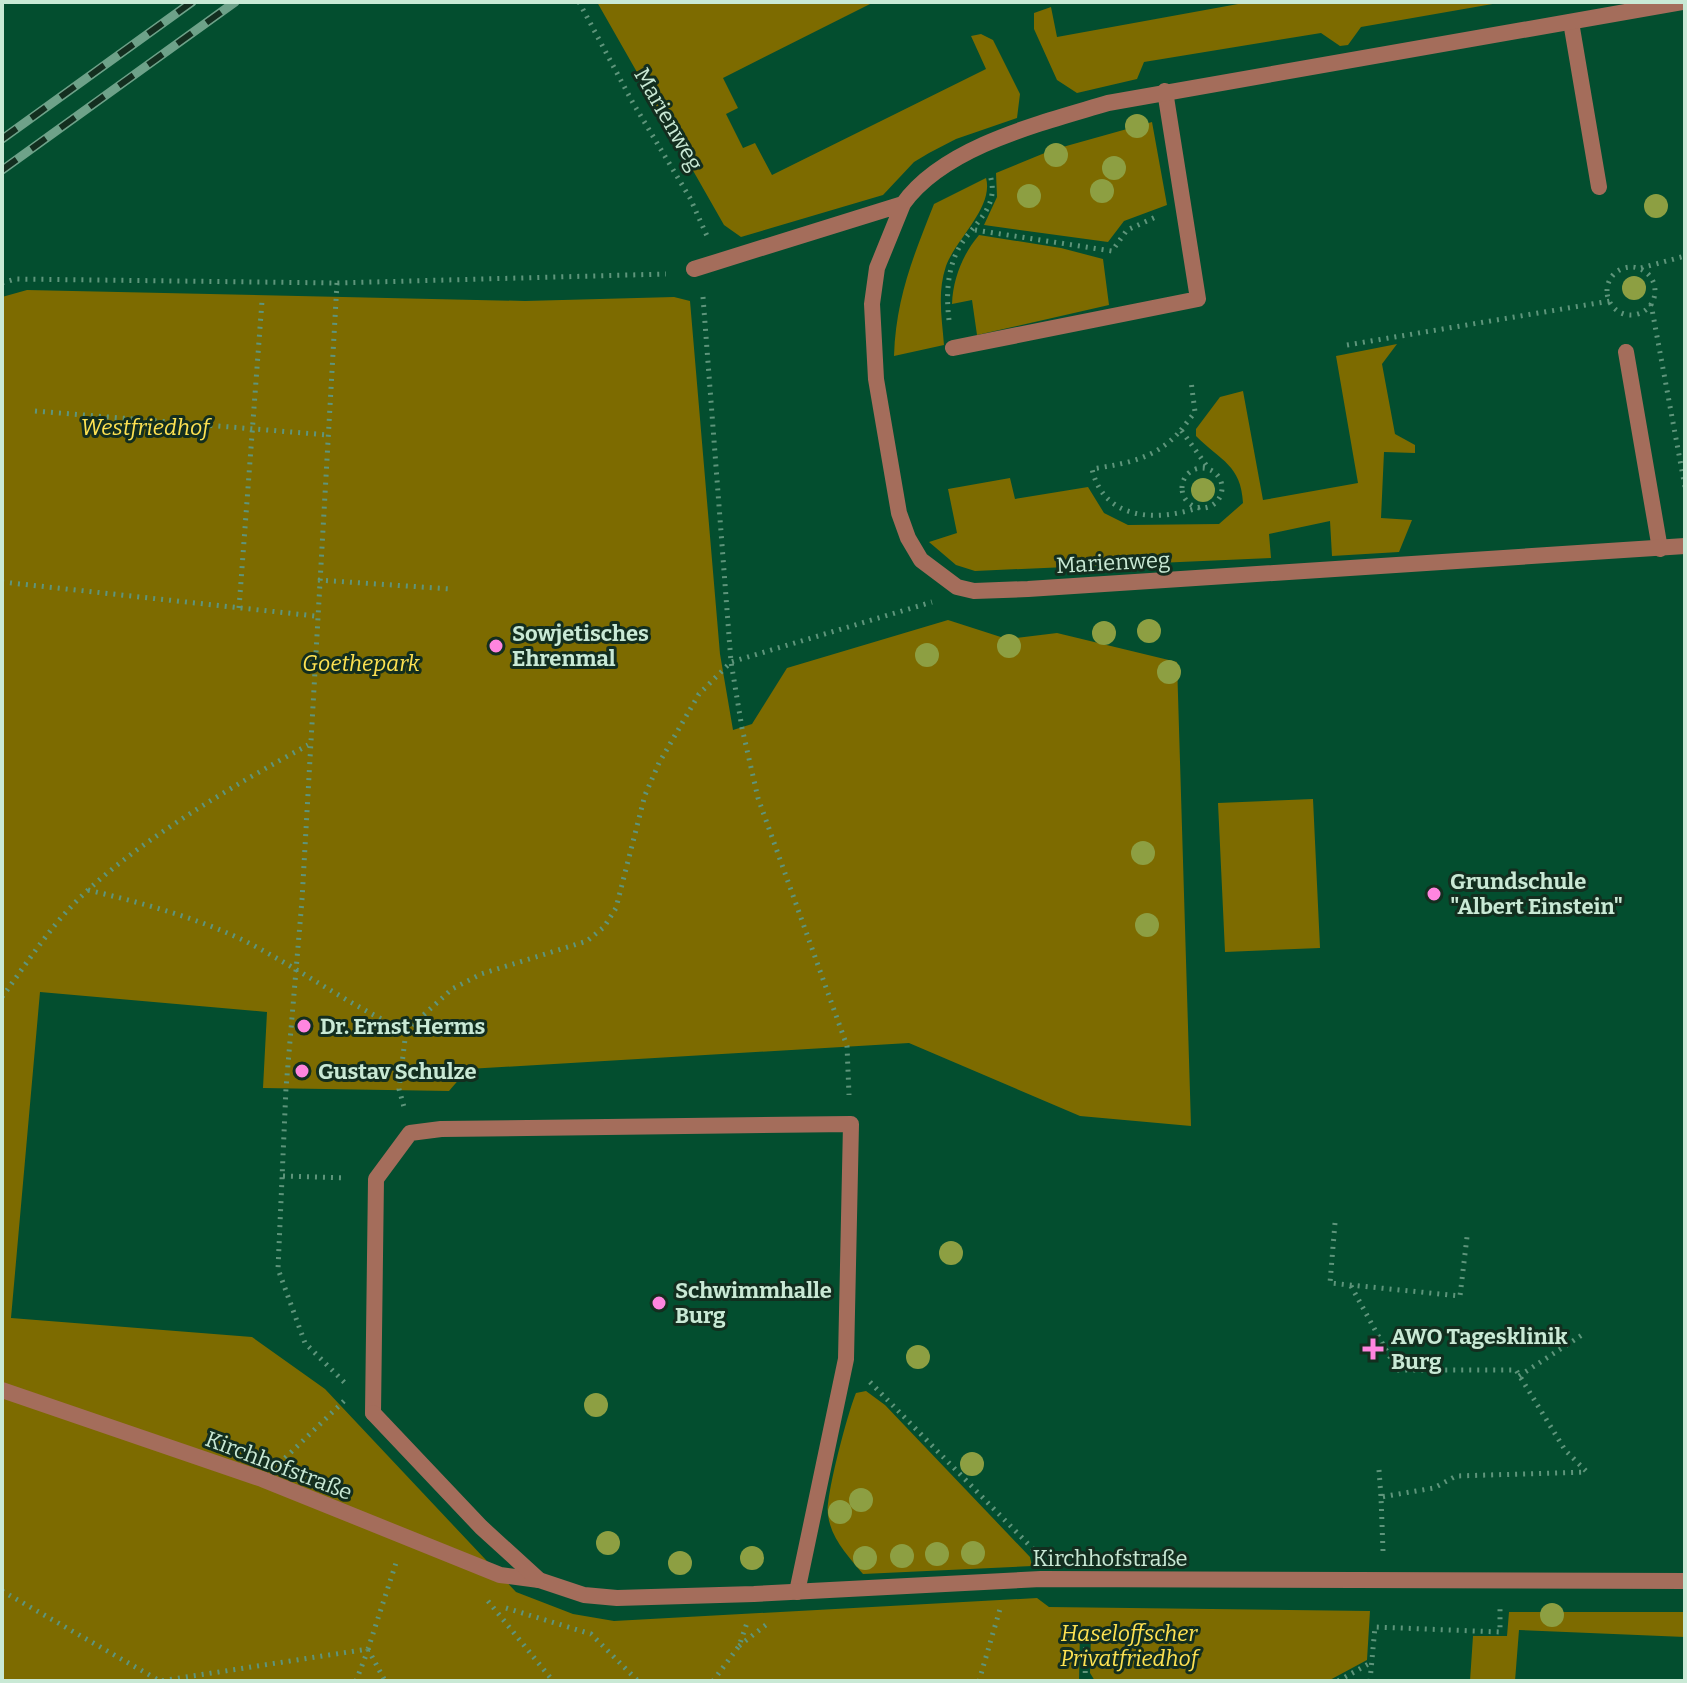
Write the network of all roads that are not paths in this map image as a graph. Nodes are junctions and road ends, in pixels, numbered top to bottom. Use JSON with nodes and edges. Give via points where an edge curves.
{"nodes":[{"id":1,"x":1682,"y":2,"type":"edge"},
{"id":2,"x":1571,"y":22,"type":"junction"},
{"id":3,"x":1165,"y":91,"type":"junction"},
{"id":4,"x":1599,"y":187,"type":"dead end"},
{"id":5,"x":903,"y":204,"type":"junction"},
{"id":6,"x":694,"y":269,"type":"road end"},
{"id":7,"x":953,"y":348,"type":"road end"},
{"id":8,"x":1626,"y":352,"type":"dead end"},
{"id":9,"x":1685,"y":546,"type":"edge"},
{"id":10,"x":1660,"y":549,"type":"junction"},
{"id":11,"x":2,"y":1390,"type":"edge"},
{"id":12,"x":539,"y":1580,"type":"junction"},
{"id":13,"x":1685,"y":1581,"type":"edge"},
{"id":14,"x":797,"y":1592,"type":"junction"}],
"edges":[{"from":1,"to":2,"type":"street"},
{"from":2,"to":3,"type":"street"},
{"from":2,"to":4,"type":"street"},
{"from":3,"to":5,"type":"street","via":[[1053,120],[978,149],[938,168]]},
{"from":3,"to":7,"type":"street","via":[[1198,299]]},
{"from":5,"to":6,"type":"street"},
{"from":5,"to":10,"type":"street","name":"Marienweg","via":[[877,268],[872,304],[876,379],[908,538],[921,560],[957,587],[1015,589]]},
{"from":8,"to":10,"type":"street"},
{"from":9,"to":10,"type":"street","name":"Marienweg"},
{"from":11,"to":12,"type":"street","name":"Kirchhofstraße","via":[[262,1479],[500,1575]]},
{"from":12,"to":14,"type":"street","name":"Kirchhofstraße","via":[[584,1595],[617,1598]]},
{"from":12,"to":14,"type":"street","name":"Kirchhofstraße","via":[[373,1413],[376,1179],[410,1133],[441,1129],[851,1124],[846,1359]]},
{"from":13,"to":14,"type":"street","name":"Kirchhofstraße","via":[[1041,1579]]}]}
